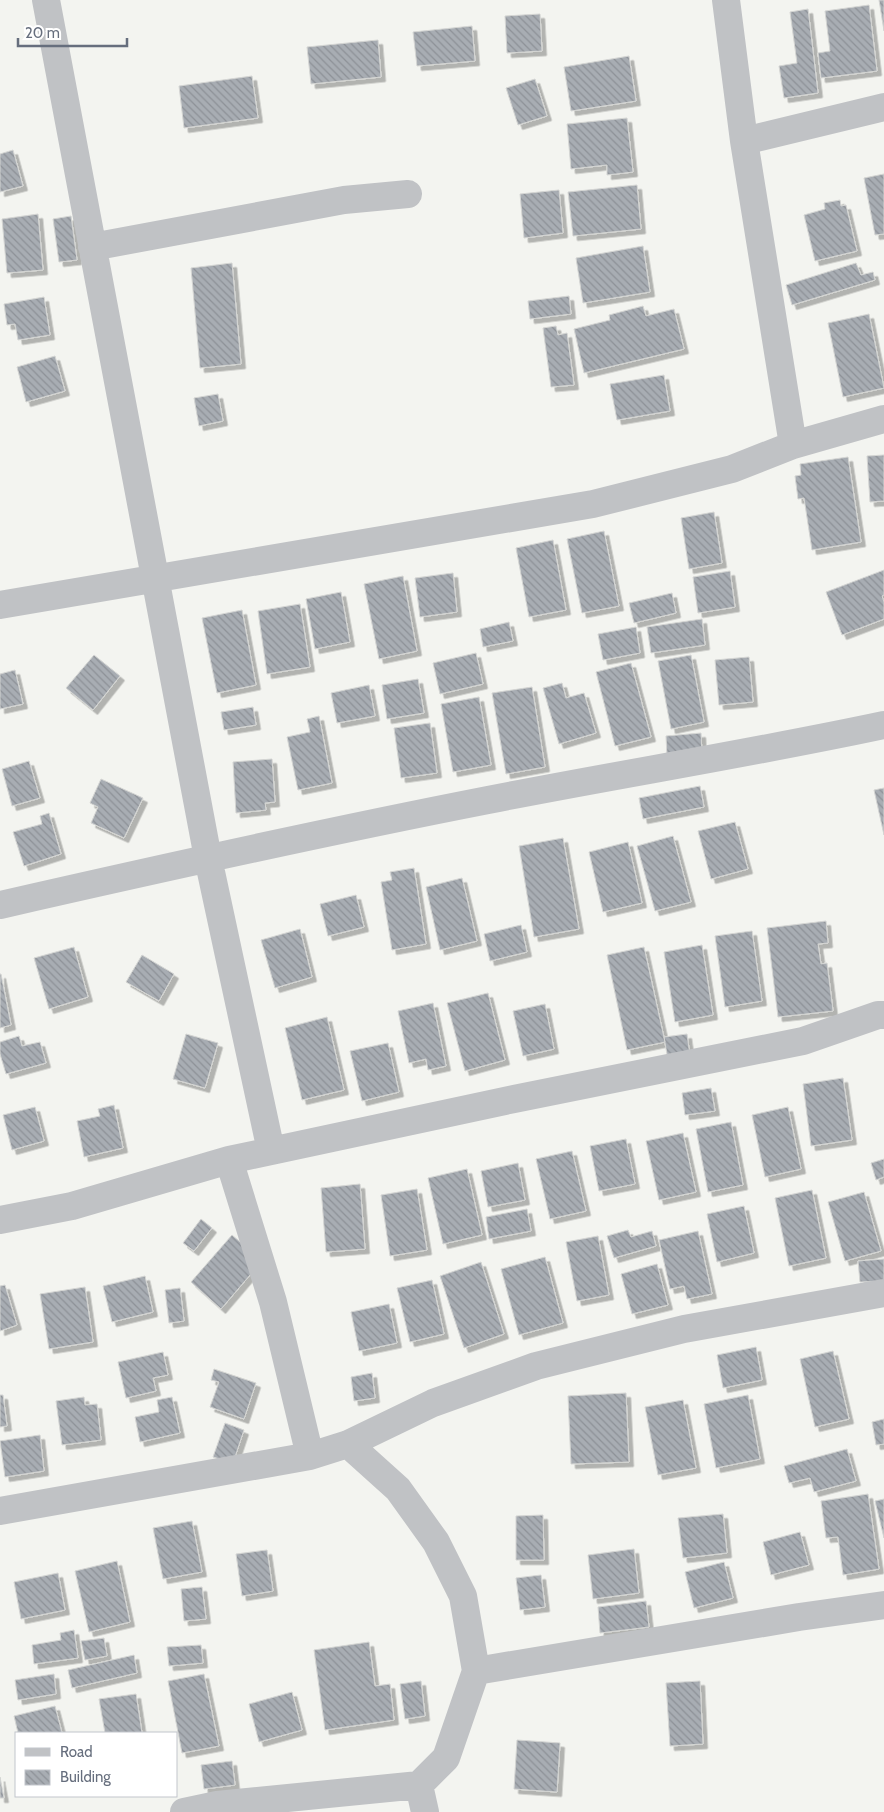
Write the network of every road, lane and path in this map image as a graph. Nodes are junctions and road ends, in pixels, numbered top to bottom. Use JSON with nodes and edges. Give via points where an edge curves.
{"nodes":[{"id":1,"x":46,"y":0,"type":"edge"},
{"id":2,"x":726,"y":0,"type":"edge"},
{"id":3,"x":884,"y":107,"type":"edge"},
{"id":4,"x":744,"y":141,"type":"junction"},
{"id":5,"x":408,"y":194,"type":"dead end"},
{"id":6,"x":92,"y":247,"type":"junction"},
{"id":7,"x":884,"y":420,"type":"edge"},
{"id":8,"x":793,"y":445,"type":"junction"},
{"id":9,"x":154,"y":580,"type":"junction"},
{"id":10,"x":0,"y":605,"type":"edge"},
{"id":11,"x":884,"y":725,"type":"edge"},
{"id":12,"x":208,"y":858,"type":"junction"},
{"id":13,"x":0,"y":905,"type":"edge"},
{"id":14,"x":884,"y":1015,"type":"edge"},
{"id":15,"x":270,"y":1151,"type":"junction"},
{"id":16,"x":229,"y":1160,"type":"junction"},
{"id":17,"x":0,"y":1220,"type":"edge"},
{"id":18,"x":884,"y":1293,"type":"edge"},
{"id":19,"x":348,"y":1444,"type":"junction"},
{"id":20,"x":310,"y":1456,"type":"junction"},
{"id":21,"x":0,"y":1511,"type":"edge"},
{"id":22,"x":884,"y":1605,"type":"edge"},
{"id":23,"x":476,"y":1671,"type":"junction"},
{"id":24,"x":419,"y":1786,"type":"junction"},
{"id":25,"x":184,"y":1812,"type":"edge"},
{"id":26,"x":425,"y":1812,"type":"edge"}],
"edges":[{"from":1,"to":6,"type":"street"},
{"from":2,"to":4,"type":"street"},
{"from":3,"to":4,"type":"street"},
{"from":4,"to":8,"type":"street"},
{"from":5,"to":6,"type":"street","via":[[344,200]]},
{"from":6,"to":9,"type":"street"},
{"from":7,"to":8,"type":"street"},
{"from":8,"to":9,"type":"street","via":[[732,469],[593,504]]},
{"from":9,"to":10,"type":"street"},
{"from":9,"to":12,"type":"street"},
{"from":11,"to":12,"type":"street","via":[[489,800]]},
{"from":12,"to":13,"type":"street"},
{"from":12,"to":15,"type":"street"},
{"from":14,"to":15,"type":"street","via":[[803,1041]]},
{"from":15,"to":16,"type":"street"},
{"from":16,"to":17,"type":"street","via":[[72,1206]]},
{"from":16,"to":20,"type":"street","via":[[273,1302]]},
{"from":18,"to":19,"type":"street","via":[[684,1329],[536,1366],[433,1403]]},
{"from":19,"to":20,"type":"street"},
{"from":19,"to":23,"type":"street","via":[[398,1489],[436,1542],[463,1596]]},
{"from":20,"to":21,"type":"street"},
{"from":22,"to":23,"type":"street"},
{"from":23,"to":24,"type":"street","via":[[446,1758]]},
{"from":24,"to":25,"type":"street","via":[[217,1805]]},
{"from":24,"to":26,"type":"street"}]}
